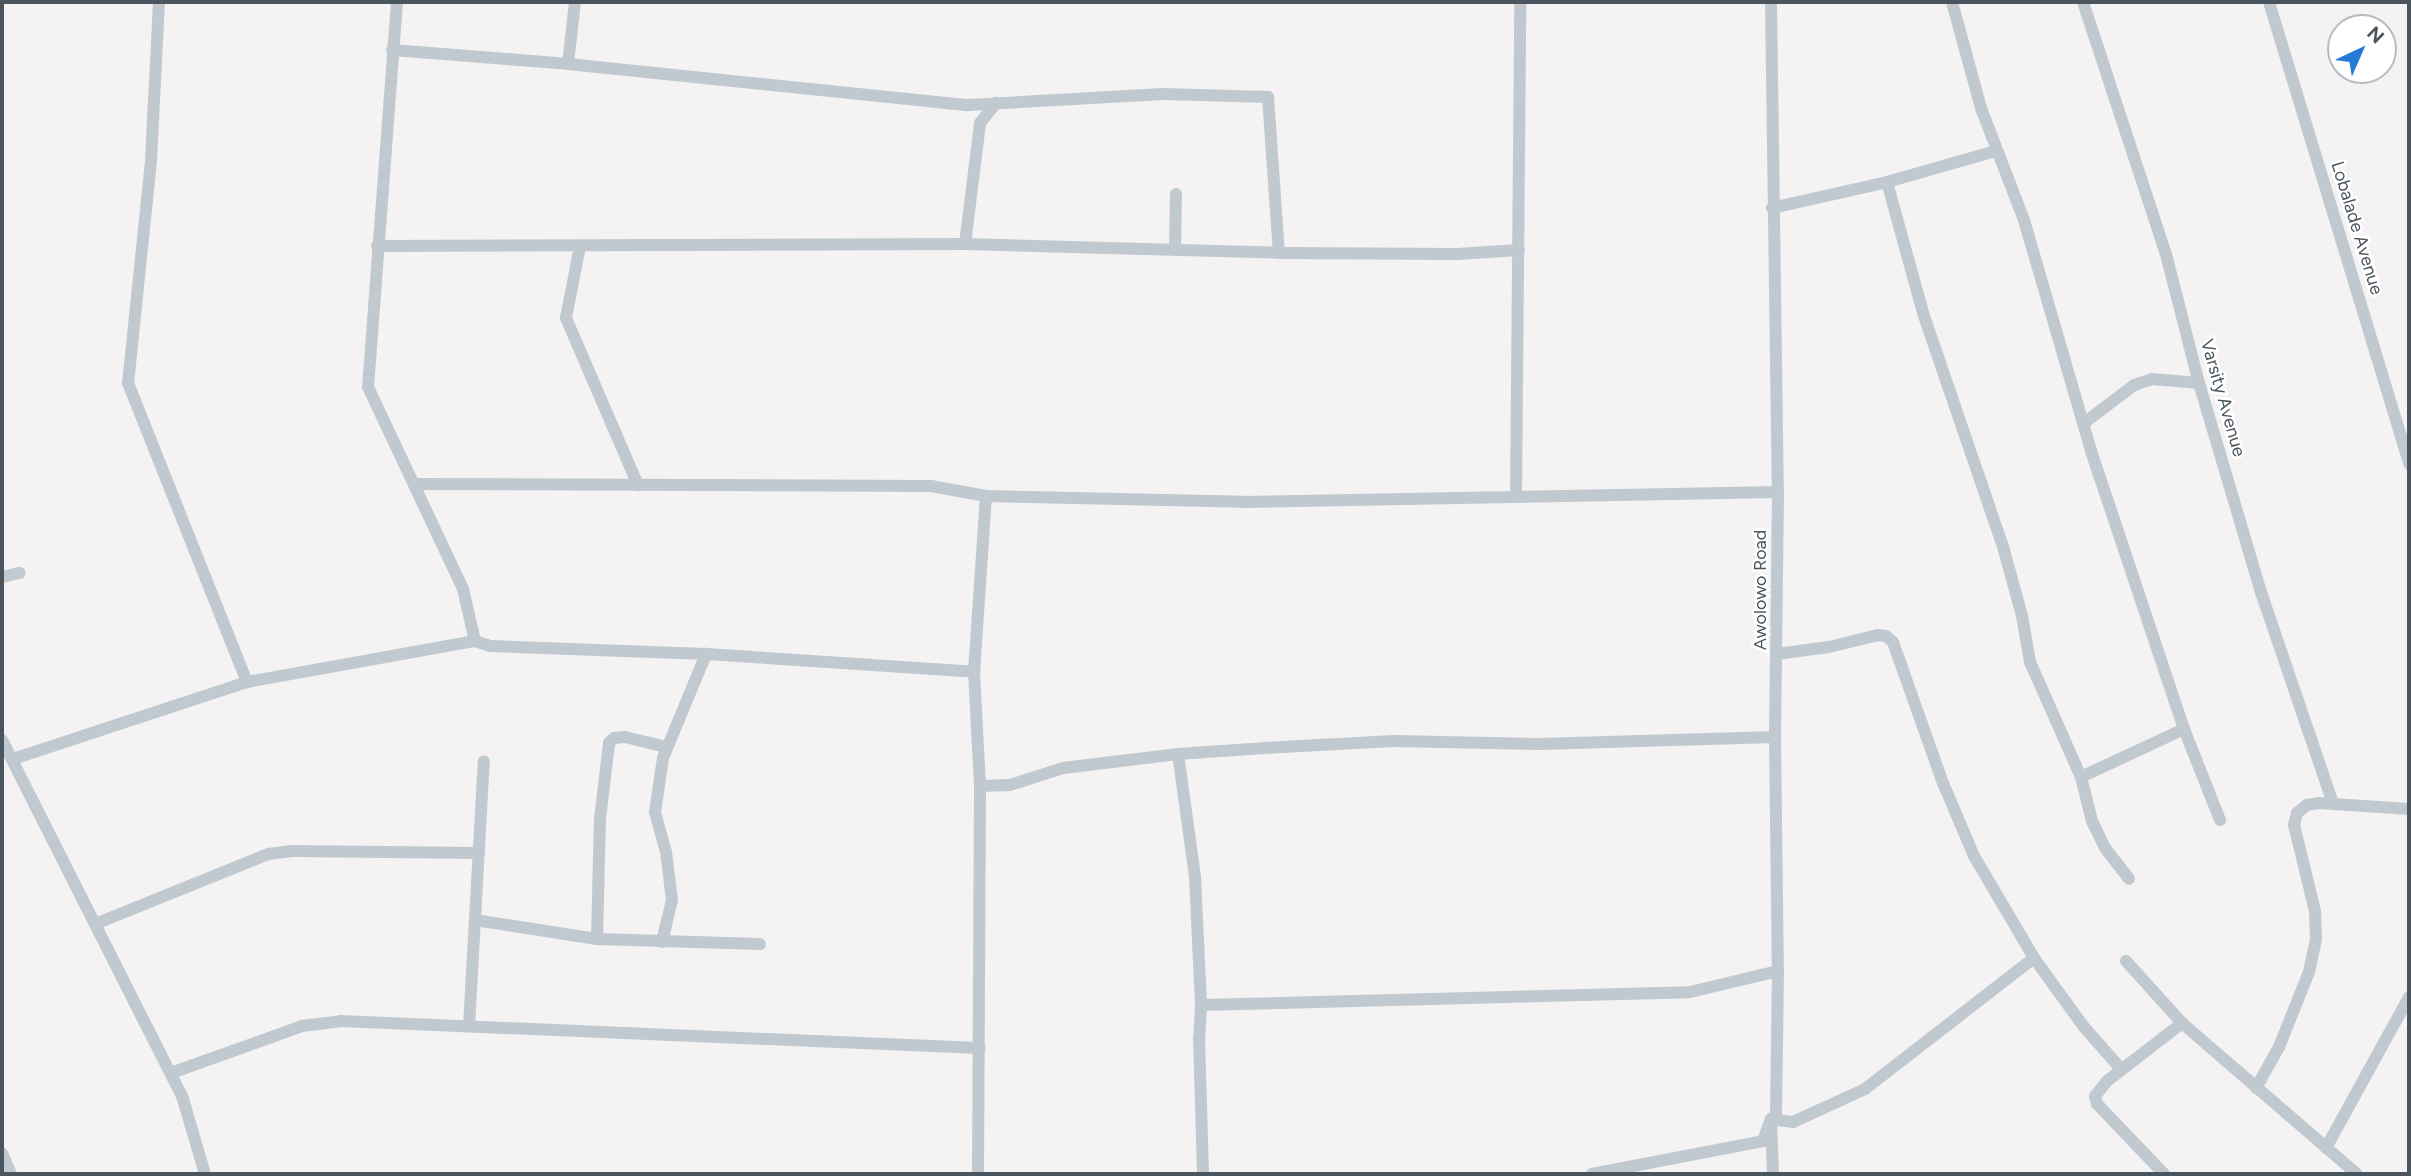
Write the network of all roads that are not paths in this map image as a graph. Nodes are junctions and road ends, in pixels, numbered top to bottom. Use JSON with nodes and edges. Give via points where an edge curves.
{"nodes":[{"id":1,"x":159,"y":2,"type":"edge"},
{"id":2,"x":397,"y":2,"type":"edge"},
{"id":3,"x":575,"y":2,"type":"edge"},
{"id":4,"x":1520,"y":2,"type":"edge"},
{"id":5,"x":1771,"y":2,"type":"edge"},
{"id":6,"x":1952,"y":2,"type":"edge"},
{"id":7,"x":2083,"y":2,"type":"edge"},
{"id":8,"x":2269,"y":2,"type":"edge"},
{"id":9,"x":392,"y":50,"type":"junction"},
{"id":10,"x":568,"y":64,"type":"junction"},
{"id":11,"x":996,"y":103,"type":"junction"},
{"id":12,"x":968,"y":105,"type":"junction"},
{"id":13,"x":980,"y":123,"type":"junction"},
{"id":14,"x":1996,"y":151,"type":"junction"},
{"id":15,"x":1887,"y":182,"type":"junction"},
{"id":16,"x":1176,"y":194,"type":"dead end"},
{"id":17,"x":1772,"y":208,"type":"junction"},
{"id":18,"x":965,"y":244,"type":"junction"},
{"id":19,"x":377,"y":246,"type":"junction"},
{"id":20,"x":580,"y":246,"type":"junction"},
{"id":21,"x":1175,"y":250,"type":"junction"},
{"id":22,"x":1519,"y":250,"type":"junction"},
{"id":23,"x":1279,"y":253,"type":"junction"},
{"id":24,"x":2199,"y":383,"type":"junction"},
{"id":25,"x":2084,"y":423,"type":"junction"},
{"id":26,"x":2409,"y":464,"type":"edge"},
{"id":27,"x":414,"y":484,"type":"junction"},
{"id":28,"x":638,"y":485,"type":"junction"},
{"id":29,"x":1778,"y":492,"type":"junction"},
{"id":30,"x":986,"y":496,"type":"junction"},
{"id":31,"x":1516,"y":497,"type":"junction"},
{"id":32,"x":20,"y":573,"type":"dead end"},
{"id":33,"x":2,"y":577,"type":"edge"},
{"id":34,"x":475,"y":641,"type":"junction"},
{"id":35,"x":706,"y":654,"type":"junction"},
{"id":36,"x":1777,"y":654,"type":"junction"},
{"id":37,"x":974,"y":672,"type":"junction"},
{"id":38,"x":247,"y":681,"type":"junction"},
{"id":39,"x":2184,"y":729,"type":"junction"},
{"id":40,"x":1775,"y":737,"type":"junction"},
{"id":41,"x":2,"y":740,"type":"edge"},
{"id":42,"x":666,"y":747,"type":"junction"},
{"id":43,"x":1178,"y":754,"type":"junction"},
{"id":44,"x":13,"y":759,"type":"junction"},
{"id":45,"x":484,"y":761,"type":"dead end"},
{"id":46,"x":2081,"y":776,"type":"junction"},
{"id":47,"x":980,"y":786,"type":"junction"},
{"id":48,"x":2333,"y":803,"type":"junction"},
{"id":49,"x":2409,"y":808,"type":"edge"},
{"id":50,"x":2220,"y":820,"type":"dead end"},
{"id":51,"x":479,"y":853,"type":"junction"},
{"id":52,"x":2129,"y":879,"type":"dead end"},
{"id":53,"x":475,"y":920,"type":"junction"},
{"id":54,"x":95,"y":924,"type":"junction"},
{"id":55,"x":597,"y":939,"type":"junction"},
{"id":56,"x":662,"y":942,"type":"junction"},
{"id":57,"x":760,"y":944,"type":"dead end"},
{"id":58,"x":2035,"y":958,"type":"junction"},
{"id":59,"x":2126,"y":961,"type":"dead end"},
{"id":60,"x":1778,"y":971,"type":"junction"},
{"id":61,"x":2409,"y":997,"type":"edge"},
{"id":62,"x":1201,"y":1005,"type":"junction"},
{"id":63,"x":2182,"y":1023,"type":"junction"},
{"id":64,"x":470,"y":1026,"type":"junction"},
{"id":65,"x":979,"y":1048,"type":"junction"},
{"id":66,"x":2121,"y":1069,"type":"junction"},
{"id":67,"x":171,"y":1073,"type":"junction"},
{"id":68,"x":2256,"y":1088,"type":"junction"},
{"id":69,"x":1771,"y":1119,"type":"junction"},
{"id":70,"x":2326,"y":1148,"type":"junction"},
{"id":71,"x":2,"y":1153,"type":"edge"},
{"id":72,"x":1669,"y":1160,"type":"junction"},
{"id":73,"x":11,"y":1174,"type":"edge"},
{"id":74,"x":205,"y":1174,"type":"edge"},
{"id":75,"x":978,"y":1174,"type":"edge"},
{"id":76,"x":1203,"y":1174,"type":"edge"},
{"id":77,"x":1591,"y":1174,"type":"edge"},
{"id":78,"x":1669,"y":1174,"type":"edge"},
{"id":79,"x":1773,"y":1174,"type":"edge"},
{"id":80,"x":2164,"y":1174,"type":"edge"},
{"id":81,"x":2357,"y":1174,"type":"edge"}],
"edges":[{"from":1,"to":38,"type":"street","via":[[150,161],[128,383]]},
{"from":2,"to":9,"type":"street"},
{"from":3,"to":10,"type":"street"},
{"from":4,"to":22,"type":"street"},
{"from":5,"to":17,"type":"street","name":"Awolowo Road"},
{"from":6,"to":14,"type":"street"},
{"from":7,"to":24,"type":"street","name":"Varsity Avenue","via":[[2166,254]]},
{"from":8,"to":26,"type":"street","name":"Lobalade Avenue"},
{"from":9,"to":10,"type":"street"},
{"from":9,"to":19,"type":"street"},
{"from":10,"to":12,"type":"street"},
{"from":11,"to":12,"type":"street"},
{"from":11,"to":13,"type":"street"},
{"from":11,"to":23,"type":"street","via":[[1163,94],[1268,97]]},
{"from":12,"to":13,"type":"street"},
{"from":13,"to":18,"type":"street"},
{"from":14,"to":15,"type":"street"},
{"from":14,"to":25,"type":"street","via":[[2024,220]]},
{"from":15,"to":17,"type":"street"},
{"from":15,"to":46,"type":"street","via":[[1923,313],[2004,550],[2030,662]]},
{"from":16,"to":21,"type":"street"},
{"from":17,"to":29,"type":"street","name":"Awolowo Road"},
{"from":18,"to":20,"type":"street"},
{"from":18,"to":21,"type":"street"},
{"from":19,"to":20,"type":"street"},
{"from":19,"to":27,"type":"street","via":[[368,387]]},
{"from":20,"to":28,"type":"street","via":[[566,318]]},
{"from":21,"to":23,"type":"street"},
{"from":22,"to":23,"type":"street"},
{"from":22,"to":31,"type":"street"},
{"from":24,"to":25,"type":"street","via":[[2152,379],[2134,385]]},
{"from":24,"to":48,"type":"street","name":"Varsity Avenue","via":[[2261,592]]},
{"from":25,"to":39,"type":"street"},
{"from":27,"to":28,"type":"street"},
{"from":27,"to":34,"type":"street","via":[[463,589]]},
{"from":28,"to":30,"type":"street","via":[[931,486]]},
{"from":29,"to":31,"type":"street"},
{"from":29,"to":36,"type":"street","name":"Awolowo Road"},
{"from":30,"to":31,"type":"street","via":[[1244,502]]},
{"from":30,"to":37,"type":"street"},
{"from":32,"to":33,"type":"street"},
{"from":34,"to":35,"type":"street","via":[[490,646]]},
{"from":34,"to":38,"type":"street"},
{"from":35,"to":37,"type":"street"},
{"from":35,"to":42,"type":"street"},
{"from":36,"to":40,"type":"street","name":"Awolowo Road"},
{"from":36,"to":58,"type":"street","via":[[1878,635],[1893,642],[1943,783],[1975,856]]},
{"from":37,"to":47,"type":"street"},
{"from":38,"to":44,"type":"street"},
{"from":39,"to":46,"type":"street"},
{"from":39,"to":50,"type":"street"},
{"from":40,"to":43,"type":"street","via":[[1539,744],[1394,741]]},
{"from":40,"to":60,"type":"street","name":"Awolowo Road"},
{"from":41,"to":44,"type":"street"},
{"from":42,"to":55,"type":"street","via":[[625,737],[609,743],[600,819]]},
{"from":42,"to":56,"type":"street","via":[[655,812],[672,900]]},
{"from":43,"to":47,"type":"street","via":[[1063,768],[1010,785]]},
{"from":43,"to":62,"type":"street","via":[[1195,877]]},
{"from":44,"to":54,"type":"street"},
{"from":45,"to":51,"type":"street"},
{"from":46,"to":52,"type":"street","via":[[2092,821],[2105,848]]},
{"from":47,"to":65,"type":"street"},
{"from":48,"to":49,"type":"street"},
{"from":48,"to":68,"type":"street","via":[[2307,805],[2295,818],[2315,911],[2316,939],[2309,972],[2279,1047]]},
{"from":51,"to":53,"type":"street"},
{"from":51,"to":54,"type":"street","via":[[292,850],[268,854]]},
{"from":53,"to":55,"type":"street"},
{"from":53,"to":64,"type":"street"},
{"from":54,"to":67,"type":"street"},
{"from":55,"to":56,"type":"street"},
{"from":56,"to":57,"type":"street"},
{"from":58,"to":66,"type":"street","via":[[2084,1027]]},
{"from":58,"to":69,"type":"street","via":[[1865,1089],[1793,1122]]},
{"from":59,"to":63,"type":"street"},
{"from":60,"to":62,"type":"street","via":[[1690,992]]},
{"from":60,"to":69,"type":"street","name":"Awolowo Road","via":[[1776,1118]]},
{"from":61,"to":70,"type":"street"},
{"from":62,"to":76,"type":"street"},
{"from":63,"to":66,"type":"street"},
{"from":63,"to":68,"type":"street"},
{"from":64,"to":65,"type":"street"},
{"from":64,"to":67,"type":"street","via":[[340,1021],[302,1026]]},
{"from":65,"to":75,"type":"street"},
{"from":66,"to":80,"type":"street","via":[[2100,1088],[2097,1104]]},
{"from":67,"to":74,"type":"street"},
{"from":68,"to":70,"type":"street"},
{"from":69,"to":72,"type":"street","via":[[1763,1141]]},
{"from":69,"to":79,"type":"street","name":"Awolowo Road"},
{"from":70,"to":81,"type":"street"},
{"from":71,"to":73,"type":"street"},
{"from":72,"to":77,"type":"street"},
{"from":72,"to":78,"type":"street"}]}
